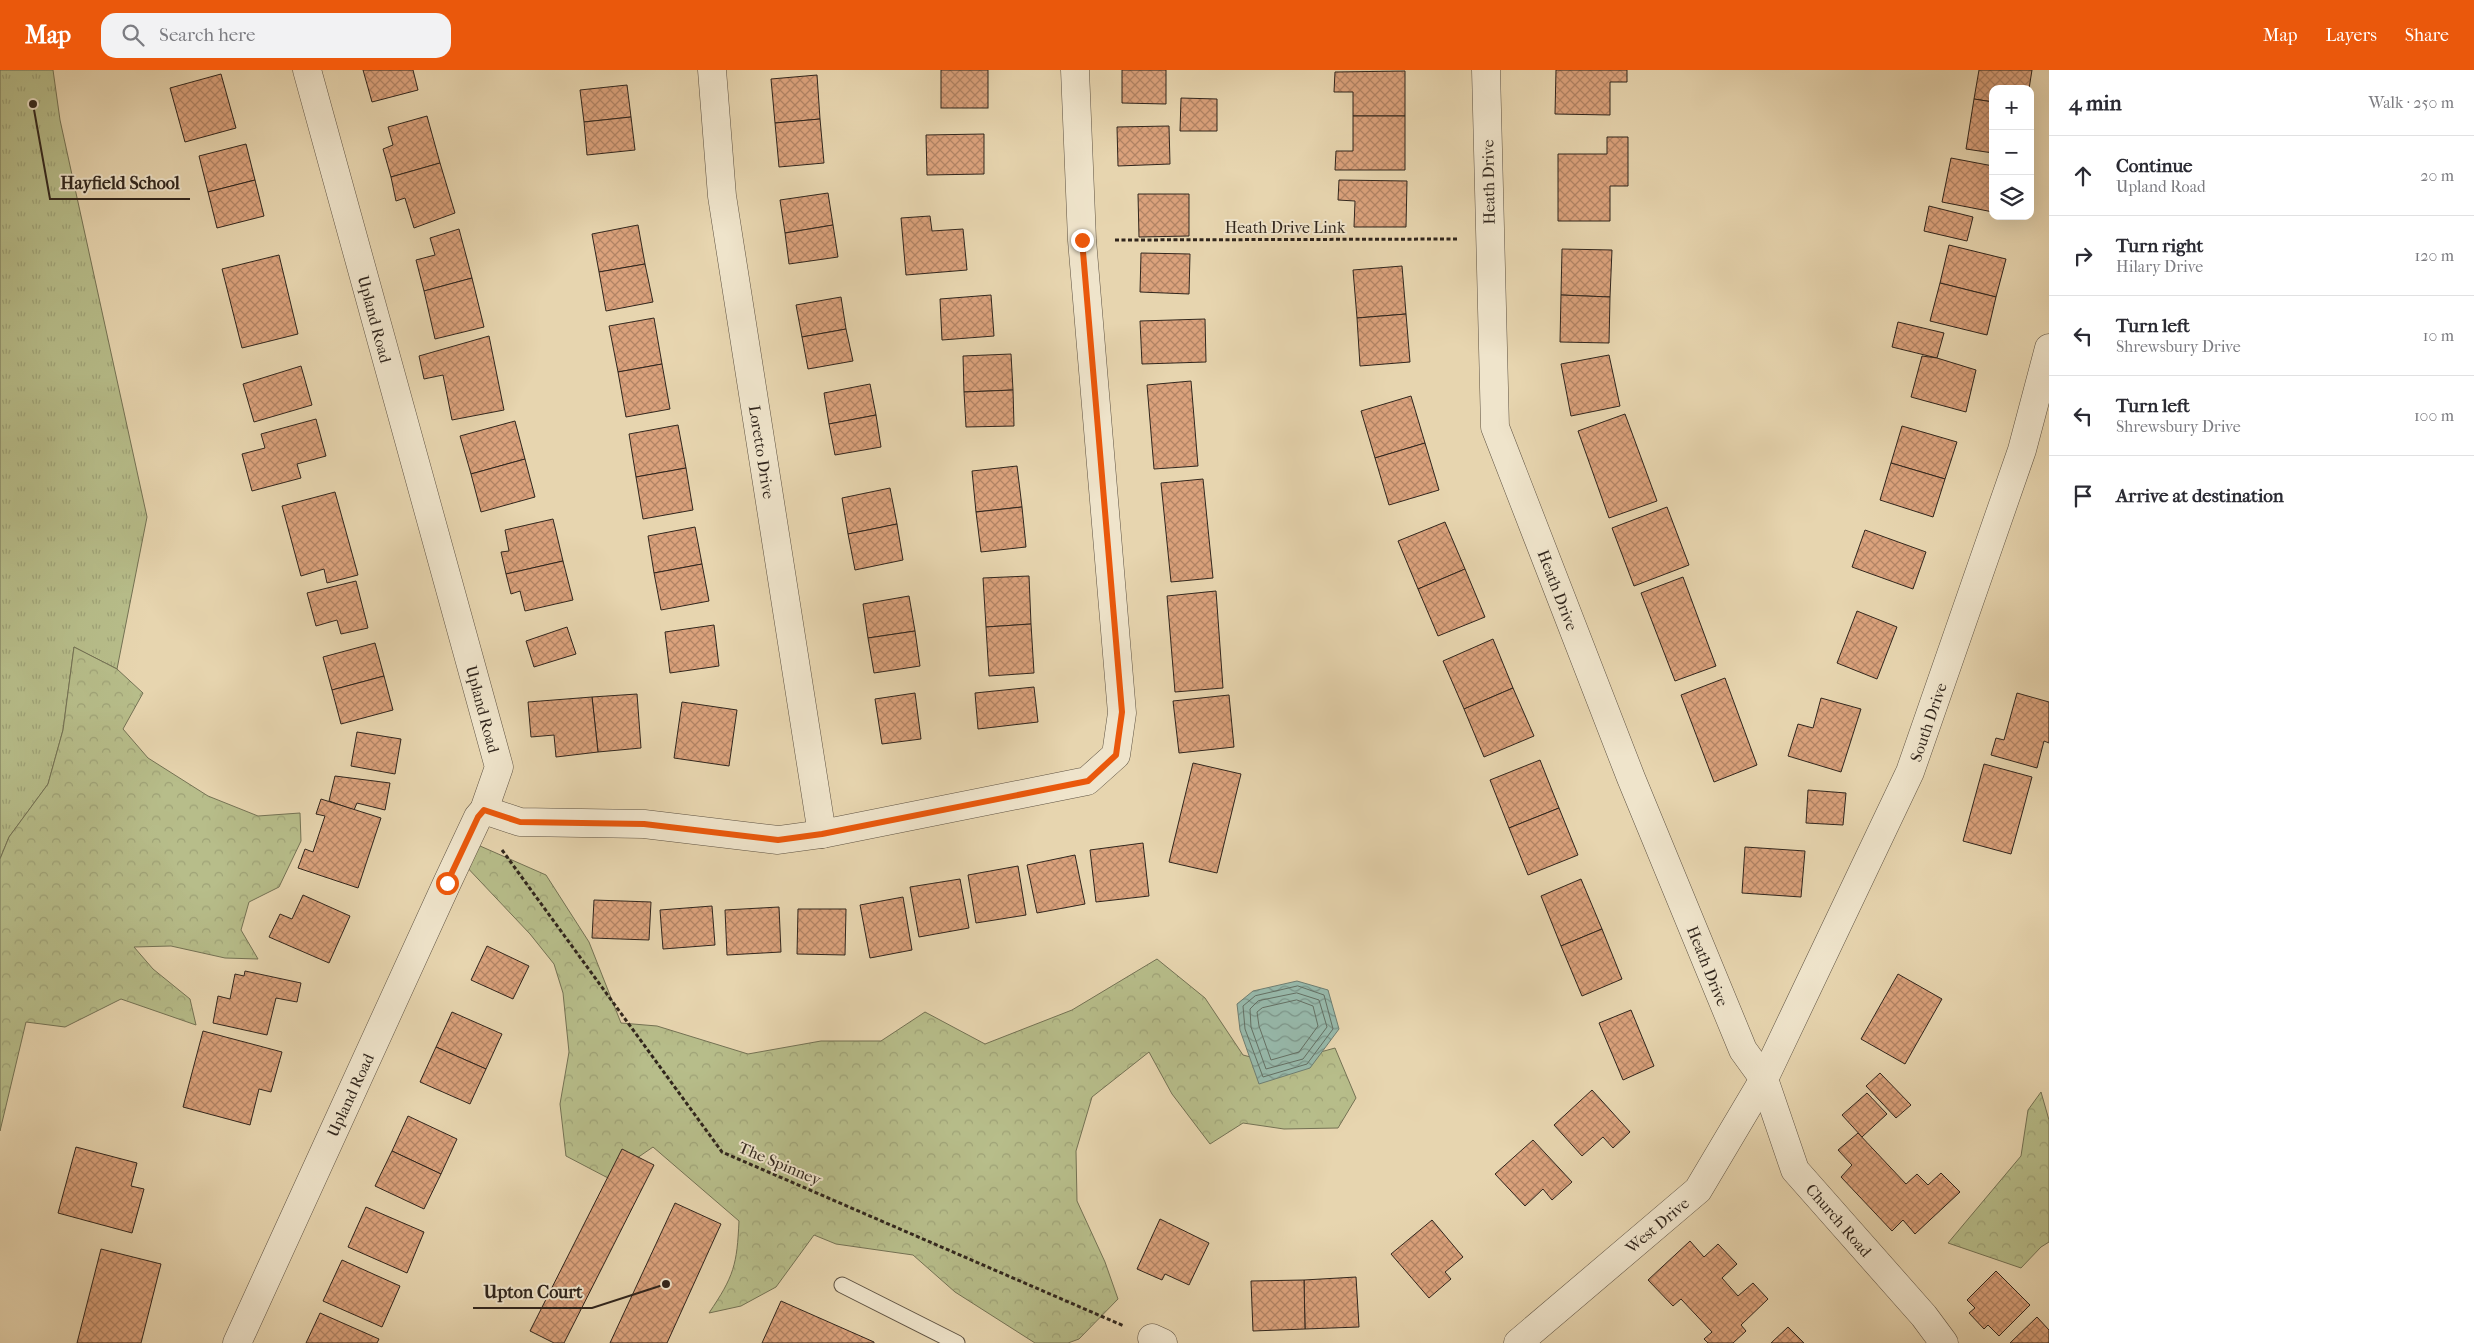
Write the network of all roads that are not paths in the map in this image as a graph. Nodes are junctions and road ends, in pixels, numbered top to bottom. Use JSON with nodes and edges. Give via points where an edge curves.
{"nodes":[{"id":1,"x":307,"y":70,"type":"edge"},
{"id":2,"x":712,"y":70,"type":"edge"},
{"id":3,"x":1075,"y":70,"type":"edge"},
{"id":4,"x":1486,"y":70,"type":"edge"},
{"id":5,"x":2049,"y":348,"type":"edge"},
{"id":6,"x":481,"y":814,"type":"junction"},
{"id":7,"x":822,"y":834,"type":"junction"},
{"id":8,"x":1764,"y":1079,"type":"junction"},
{"id":9,"x":842,"y":1285,"type":"dead end"},
{"id":10,"x":236,"y":1343,"type":"edge"},
{"id":11,"x":957,"y":1343,"type":"edge"},
{"id":12,"x":1518,"y":1343,"type":"edge"},
{"id":13,"x":1944,"y":1343,"type":"edge"}],
"edges":[{"from":1,"to":6,"type":"street","name":"Upland Road","via":[[499,767]]},
{"from":2,"to":7,"type":"street","name":"Loretto Drive","via":[[722,196]]},
{"from":3,"to":7,"type":"street","via":[[1082,240],[1122,712],[1116,755],[1088,781]]},
{"from":4,"to":8,"type":"street","name":"Heath Drive","via":[[1496,426],[1631,778],[1735,1032],[1743,1050]]},
{"from":5,"to":8,"type":"street","name":"South Drive","via":[[2022,450],[1910,772]]},
{"from":6,"to":7,"type":"street","via":[[520,822],[644,824],[778,840]]},
{"from":6,"to":10,"type":"street","name":"Upland Road"},
{"from":8,"to":12,"type":"street","name":"West Drive","via":[[1698,1190]]},
{"from":8,"to":13,"type":"street","name":"Church Road","via":[[1795,1170]]},
{"from":9,"to":11,"type":"lane"}]}
